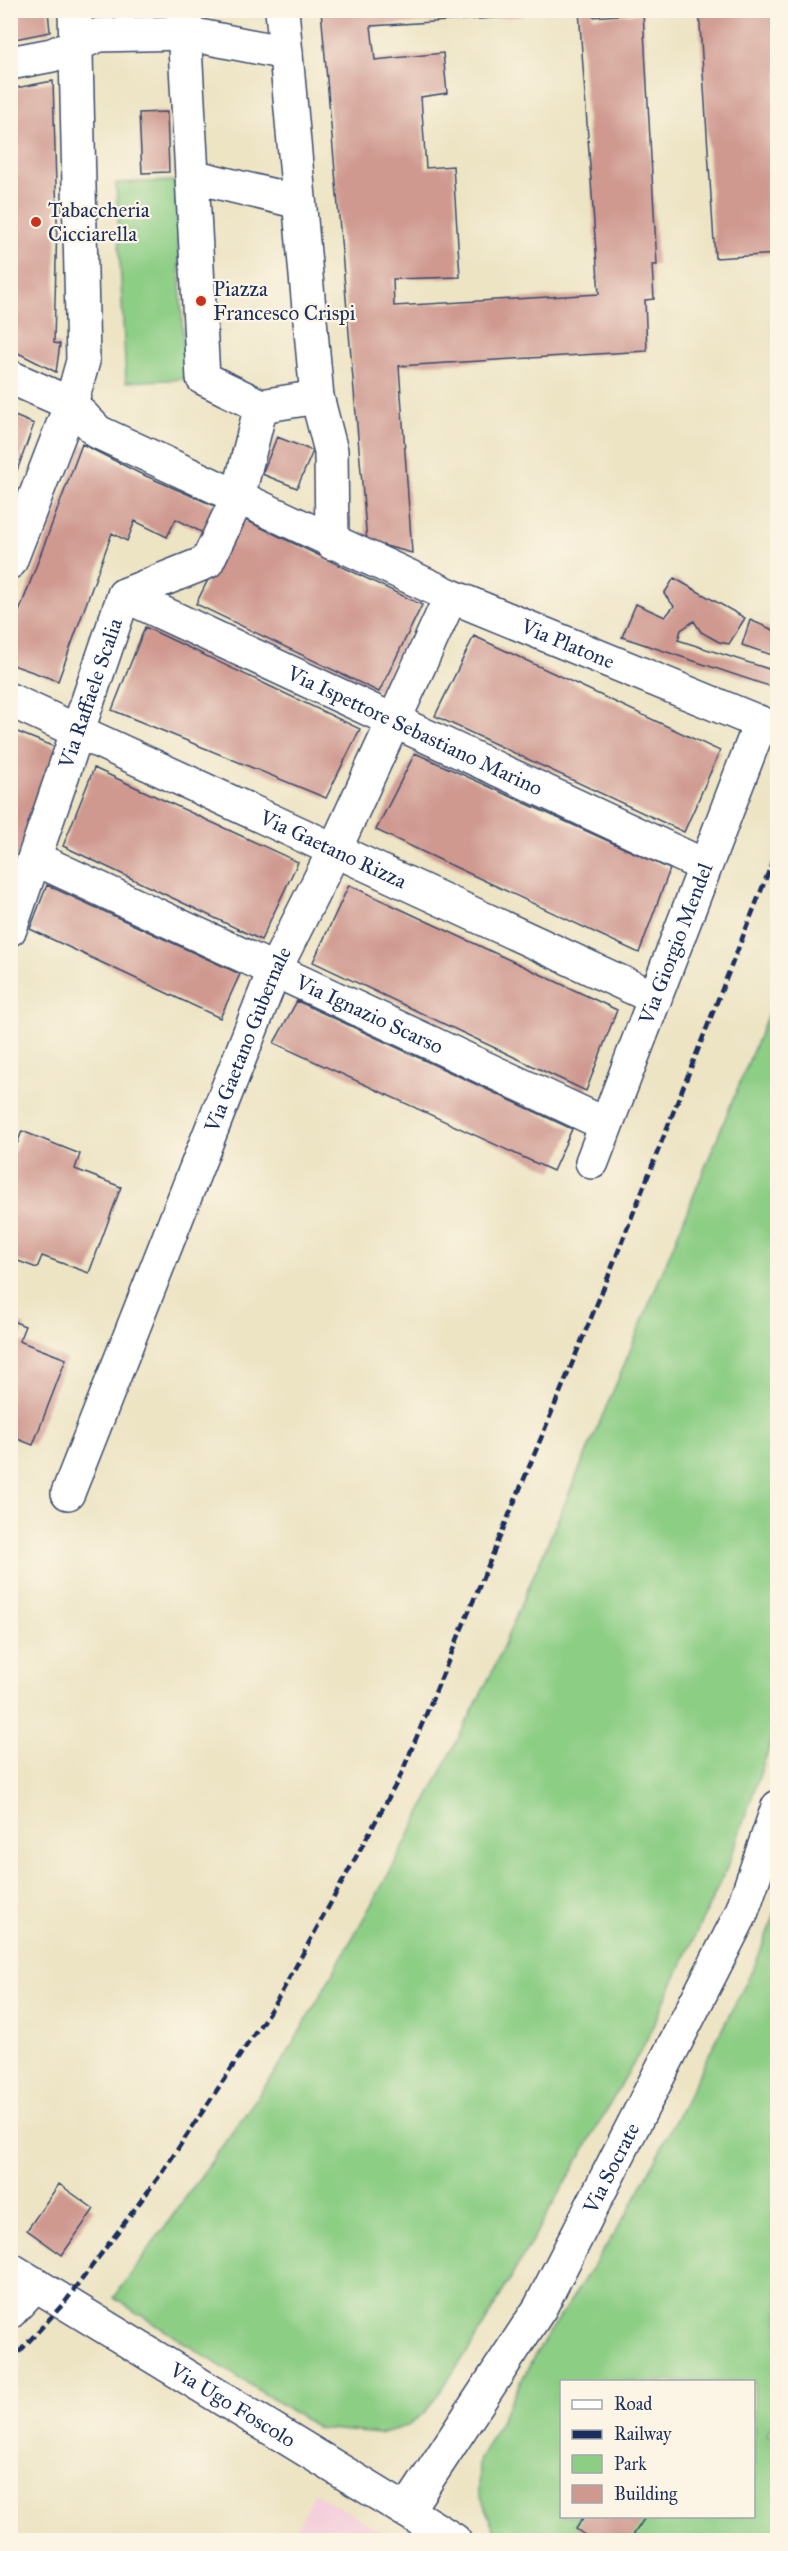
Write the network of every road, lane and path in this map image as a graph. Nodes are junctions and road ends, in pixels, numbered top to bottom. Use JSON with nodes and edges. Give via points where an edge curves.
{"nodes":[{"id":1,"x":75,"y":10,"type":"edge"},
{"id":2,"x":282,"y":10,"type":"edge"},
{"id":3,"x":184,"y":22,"type":"edge"},
{"id":4,"x":64,"y":49,"type":"junction"},
{"id":5,"x":286,"y":53,"type":"junction"},
{"id":6,"x":10,"y":63,"type":"edge"},
{"id":7,"x":192,"y":176,"type":"junction"},
{"id":8,"x":299,"y":202,"type":"junction"},
{"id":9,"x":10,"y":377,"type":"edge"},
{"id":10,"x":317,"y":397,"type":"junction"},
{"id":11,"x":59,"y":399,"type":"junction"},
{"id":12,"x":261,"y":406,"type":"junction"},
{"id":13,"x":234,"y":505,"type":"junction"},
{"id":14,"x":345,"y":549,"type":"junction"},
{"id":15,"x":10,"y":562,"type":"edge"},
{"id":16,"x":124,"y":595,"type":"junction"},
{"id":17,"x":451,"y":596,"type":"junction"},
{"id":18,"x":10,"y":700,"type":"edge"},
{"id":19,"x":394,"y":720,"type":"junction"},
{"id":20,"x":769,"y":727,"type":"edge"},
{"id":21,"x":77,"y":731,"type":"junction"},
{"id":22,"x":334,"y":849,"type":"junction"},
{"id":23,"x":36,"y":859,"type":"junction"},
{"id":24,"x":705,"y":866,"type":"junction"},
{"id":25,"x":10,"y":929,"type":"edge"},
{"id":26,"x":274,"y":971,"type":"junction"},
{"id":27,"x":655,"y":998,"type":"junction"},
{"id":28,"x":605,"y":1124,"type":"junction"},
{"id":29,"x":592,"y":1162,"type":"dead end"},
{"id":30,"x":68,"y":1493,"type":"dead end"},
{"id":31,"x":777,"y":1807,"type":"edge"},
{"id":32,"x":23,"y":2276,"type":"edge"},
{"id":33,"x":10,"y":2312,"type":"edge"},
{"id":34,"x":407,"y":2510,"type":"junction"},
{"id":35,"x":454,"y":2541,"type":"edge"}],
"edges":[{"from":1,"to":4,"type":"street"},
{"from":2,"to":5,"type":"street"},
{"from":3,"to":4,"type":"street","via":[[99,35]]},
{"from":3,"to":5,"type":"street"},
{"from":3,"to":7,"type":"street"},
{"from":4,"to":6,"type":"street"},
{"from":4,"to":11,"type":"street","via":[[82,360]]},
{"from":5,"to":8,"type":"street"},
{"from":7,"to":8,"type":"street"},
{"from":7,"to":12,"type":"street","via":[[204,378]]},
{"from":8,"to":10,"type":"street"},
{"from":9,"to":11,"type":"street"},
{"from":10,"to":12,"type":"street"},
{"from":10,"to":14,"type":"street","via":[[331,451]]},
{"from":11,"to":13,"type":"street","name":"Via Platone","via":[[98,432]]},
{"from":11,"to":15,"type":"street","via":[[59,434]]},
{"from":12,"to":13,"type":"street","name":"Via Raffaele Scalia"},
{"from":13,"to":14,"type":"street","name":"Via Platone"},
{"from":13,"to":16,"type":"street","name":"Via Raffaele Scalia","via":[[207,562]]},
{"from":14,"to":17,"type":"street","name":"Via Platone"},
{"from":16,"to":19,"type":"street","name":"Via Ispettore Sebastiano Marino"},
{"from":16,"to":21,"type":"street","name":"Via Raffaele Scalia"},
{"from":17,"to":19,"type":"street","name":"Via Gaetano Gubernale"},
{"from":17,"to":20,"type":"street","name":"Via Platone"},
{"from":18,"to":21,"type":"street","name":"Via Gaetano Rizza"},
{"from":19,"to":22,"type":"street","name":"Via Gaetano Gubernale"},
{"from":19,"to":24,"type":"street","name":"Via Ispettore Sebastiano Marino"},
{"from":20,"to":24,"type":"street","name":"Via Giorgio Mendel"},
{"from":21,"to":22,"type":"street","name":"Via Gaetano Rizza"},
{"from":21,"to":23,"type":"street","name":"Via Raffaele Scalia"},
{"from":22,"to":26,"type":"street","name":"Via Gaetano Gubernale"},
{"from":22,"to":27,"type":"street","name":"Via Gaetano Rizza"},
{"from":23,"to":25,"type":"street","name":"Via Raffaele Scalia"},
{"from":23,"to":26,"type":"street","name":"Via Ignazio Scarso"},
{"from":24,"to":27,"type":"street","name":"Via Giorgio Mendel"},
{"from":26,"to":28,"type":"street","name":"Via Ignazio Scarso"},
{"from":26,"to":30,"type":"street","name":"Via Gaetano Gubernale"},
{"from":27,"to":28,"type":"street","name":"Via Giorgio Mendel"},
{"from":28,"to":29,"type":"street","name":"Via Giorgio Mendel"},
{"from":31,"to":34,"type":"street","name":"Via Socrate","via":[[741,1914],[540,2308]]},
{"from":32,"to":33,"type":"street"},
{"from":32,"to":34,"type":"street","name":"Via Ugo Foscolo"},
{"from":34,"to":35,"type":"street","name":"Via Ugo Foscolo"}]}
